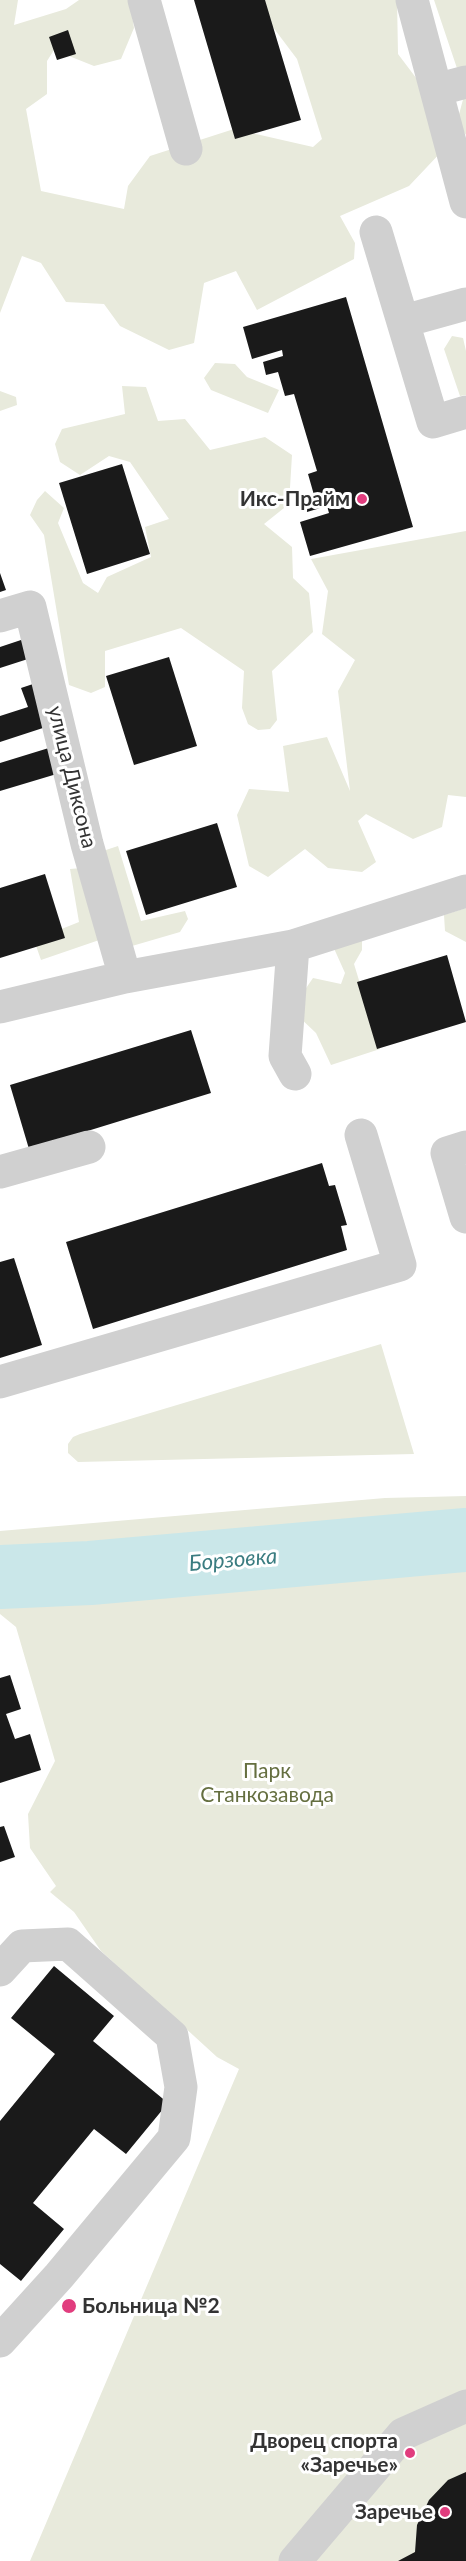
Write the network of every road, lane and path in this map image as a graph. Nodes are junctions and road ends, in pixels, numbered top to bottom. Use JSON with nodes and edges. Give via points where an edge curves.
{"nodes":[{"id":1,"x":144,"y":0,"type":"edge"},
{"id":2,"x":412,"y":0,"type":"edge"},
{"id":3,"x":451,"y":86,"type":"edge"},
{"id":4,"x":186,"y":148,"type":"dead end"},
{"id":5,"x":466,"y":202,"type":"edge"},
{"id":6,"x":376,"y":232,"type":"dead end"},
{"id":7,"x":466,"y":304,"type":"edge"},
{"id":8,"x":404,"y":321,"type":"junction"},
{"id":9,"x":466,"y":412,"type":"edge"},
{"id":10,"x":0,"y":616,"type":"edge"},
{"id":11,"x":466,"y":891,"type":"edge"},
{"id":12,"x":294,"y":946,"type":"junction"},
{"id":13,"x":125,"y":976,"type":"junction"},
{"id":14,"x":0,"y":1006,"type":"edge"},
{"id":15,"x":295,"y":1074,"type":"dead end"},
{"id":16,"x":361,"y":1135,"type":"dead end"},
{"id":17,"x":89,"y":1147,"type":"dead end"},
{"id":18,"x":466,"y":1147,"type":"edge"},
{"id":19,"x":0,"y":1172,"type":"edge"},
{"id":20,"x":466,"y":1217,"type":"edge"},
{"id":21,"x":0,"y":1382,"type":"edge"},
{"id":22,"x":0,"y":1970,"type":"edge"},
{"id":23,"x":0,"y":2342,"type":"edge"},
{"id":24,"x":466,"y":2406,"type":"edge"},
{"id":25,"x":295,"y":2561,"type":"edge"}],
"edges":[{"from":1,"to":4,"type":"street"},
{"from":2,"to":3,"type":"street"},
{"from":3,"to":5,"type":"street"},
{"from":6,"to":8,"type":"street"},
{"from":7,"to":8,"type":"street"},
{"from":8,"to":9,"type":"street","via":[[433,422]]},
{"from":10,"to":13,"type":"street","name":"улица Диксона","via":[[30,607],[87,844]]},
{"from":11,"to":12,"type":"street"},
{"from":12,"to":13,"type":"street"},
{"from":12,"to":15,"type":"street","via":[[285,1056]]},
{"from":13,"to":14,"type":"street"},
{"from":16,"to":21,"type":"street","via":[[400,1265]]},
{"from":17,"to":19,"type":"street"},
{"from":18,"to":20,"type":"street","via":[[447,1153]]},
{"from":22,"to":23,"type":"street","via":[[22,1946],[68,1944],[172,2036],[181,2087],[174,2138]]},
{"from":24,"to":25,"type":"street","via":[[403,2434]]}]}
